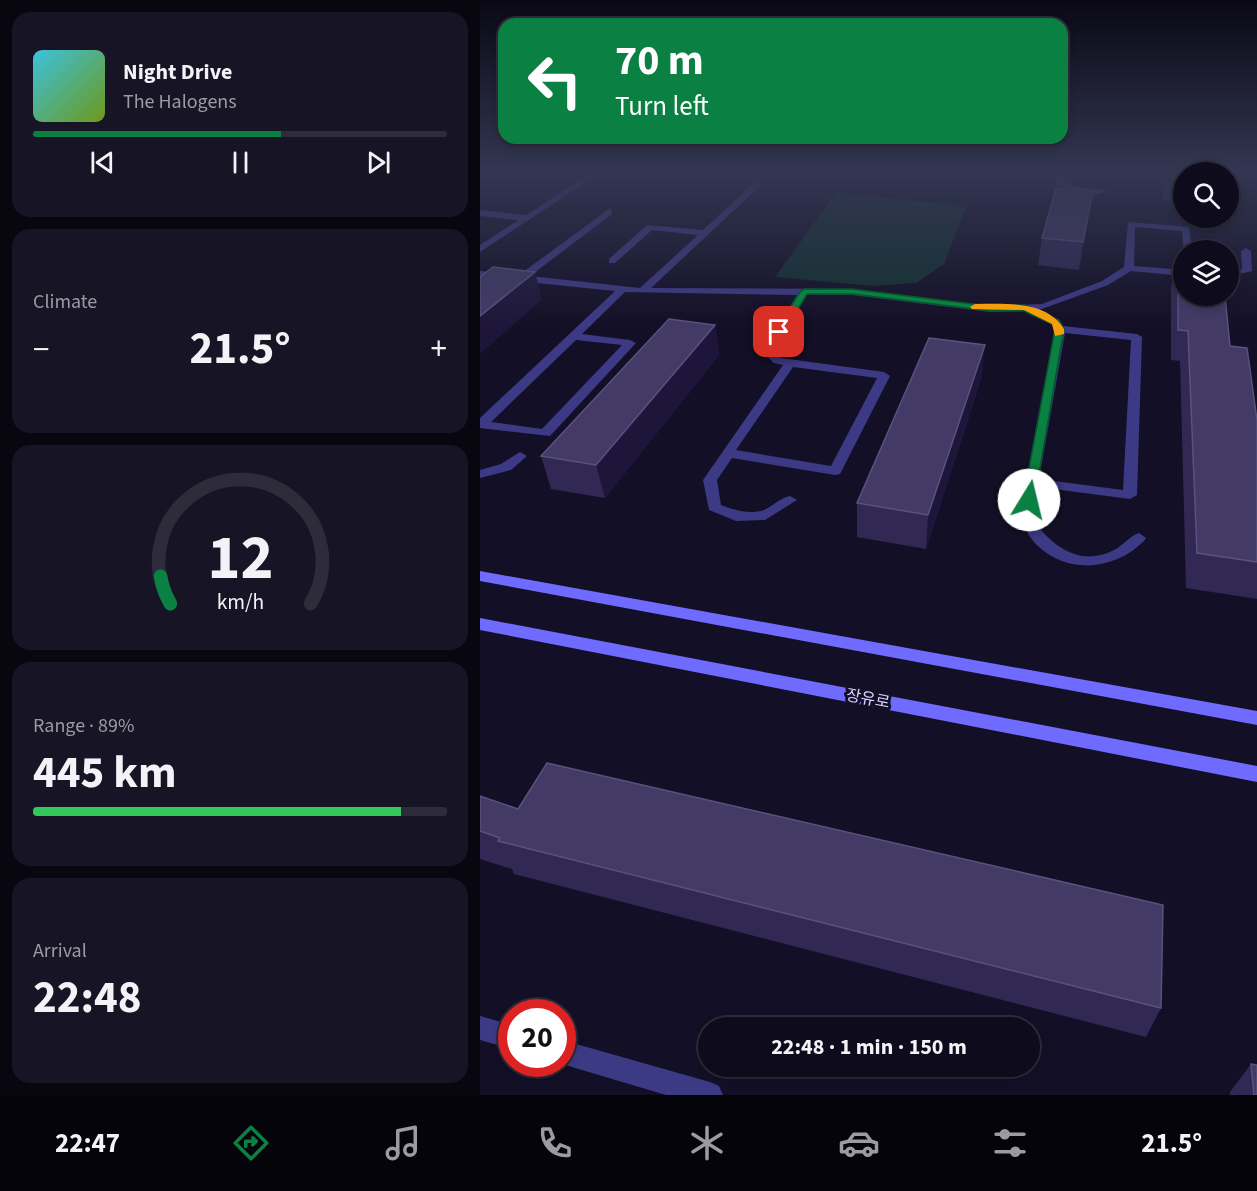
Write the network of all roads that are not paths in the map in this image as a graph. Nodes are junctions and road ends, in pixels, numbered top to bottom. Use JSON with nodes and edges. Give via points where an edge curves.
{"nodes":[{"id":1,"x":516,"y":224,"type":"edge"},
{"id":2,"x":593,"y":224,"type":"edge"},
{"id":3,"x":715,"y":224,"type":"edge"},
{"id":4,"x":1131,"y":224,"type":"edge"},
{"id":5,"x":1132,"y":224,"type":"edge"},
{"id":6,"x":706,"y":233,"type":"junction"},
{"id":7,"x":1187,"y":240,"type":"edge"},
{"id":8,"x":480,"y":249,"type":"edge"},
{"id":9,"x":1246,"y":251,"type":"dead end"},
{"id":10,"x":612,"y":261,"type":"dead end"},
{"id":11,"x":1129,"y":268,"type":"junction"},
{"id":12,"x":1173,"y":272,"type":"edge"},
{"id":13,"x":1239,"y":272,"type":"edge"},
{"id":14,"x":480,"y":274,"type":"edge"},
{"id":15,"x":521,"y":278,"type":"junction"},
{"id":16,"x":622,"y":289,"type":"junction"},
{"id":17,"x":642,"y":291,"type":"junction"},
{"id":18,"x":804,"y":292,"type":"junction"},
{"id":19,"x":1025,"y":308,"type":"junction"},
{"id":20,"x":1060,"y":329,"type":"junction"},
{"id":21,"x":573,"y":336,"type":"junction"},
{"id":22,"x":790,"y":363,"type":"junction"},
{"id":23,"x":480,"y":424,"type":"edge"},
{"id":24,"x":728,"y":453,"type":"junction"},
{"id":25,"x":520,"y":456,"type":"dead end"},
{"id":26,"x":480,"y":474,"type":"edge"},
{"id":27,"x":1032,"y":482,"type":"junction"},
{"id":28,"x":790,"y":500,"type":"dead end"},
{"id":29,"x":1139,"y":538,"type":"dead end"},
{"id":30,"x":480,"y":576,"type":"edge"},
{"id":31,"x":480,"y":624,"type":"edge"},
{"id":32,"x":1257,"y":718,"type":"edge"},
{"id":33,"x":1257,"y":774,"type":"edge"},
{"id":34,"x":480,"y":1028,"type":"edge"},
{"id":35,"x":498,"y":1033,"type":"edge"},
{"id":36,"x":576,"y":1056,"type":"edge"},
{"id":37,"x":710,"y":1095,"type":"edge"}],
"edges":[{"from":1,"to":8,"type":"street"},
{"from":2,"to":15,"type":"street"},
{"from":3,"to":6,"type":"street"},
{"from":4,"to":11,"type":"street"},
{"from":5,"to":7,"type":"street","via":[[1186,229]]},
{"from":6,"to":10,"type":"street","via":[[650,228]]},
{"from":6,"to":17,"type":"street"},
{"from":9,"to":13,"type":"street","via":[[1247,271]]},
{"from":11,"to":12,"type":"street"},
{"from":11,"to":19,"type":"street","via":[[1105,283],[1043,307]]},
{"from":14,"to":15,"type":"street"},
{"from":15,"to":16,"type":"street"},
{"from":16,"to":17,"type":"street"},
{"from":16,"to":21,"type":"street"},
{"from":17,"to":18,"type":"street"},
{"from":18,"to":19,"type":"street","via":[[852,292],[990,309]]},
{"from":18,"to":22,"type":"street","via":[[767,351],[778,361]]},
{"from":19,"to":20,"type":"street","via":[[1055,322]]},
{"from":20,"to":27,"type":"street"},
{"from":20,"to":27,"type":"street","via":[[1137,337],[1130,495]]},
{"from":21,"to":23,"type":"street"},
{"from":21,"to":23,"type":"street","via":[[630,343],[544,433]]},
{"from":22,"to":24,"type":"street"},
{"from":22,"to":24,"type":"street","via":[[884,376],[835,471]]},
{"from":24,"to":28,"type":"street","via":[[710,480],[714,507],[736,516],[765,515]]},
{"from":25,"to":26,"type":"street","via":[[506,467]]},
{"from":27,"to":29,"type":"street","via":[[1026,519],[1042,542],[1068,559],[1101,562],[1128,551]]},
{"from":30,"to":32,"type":"main road"},
{"from":31,"to":33,"type":"main road","name":"장유로"},
{"from":34,"to":35,"type":"street"},
{"from":36,"to":37,"type":"street"}]}
